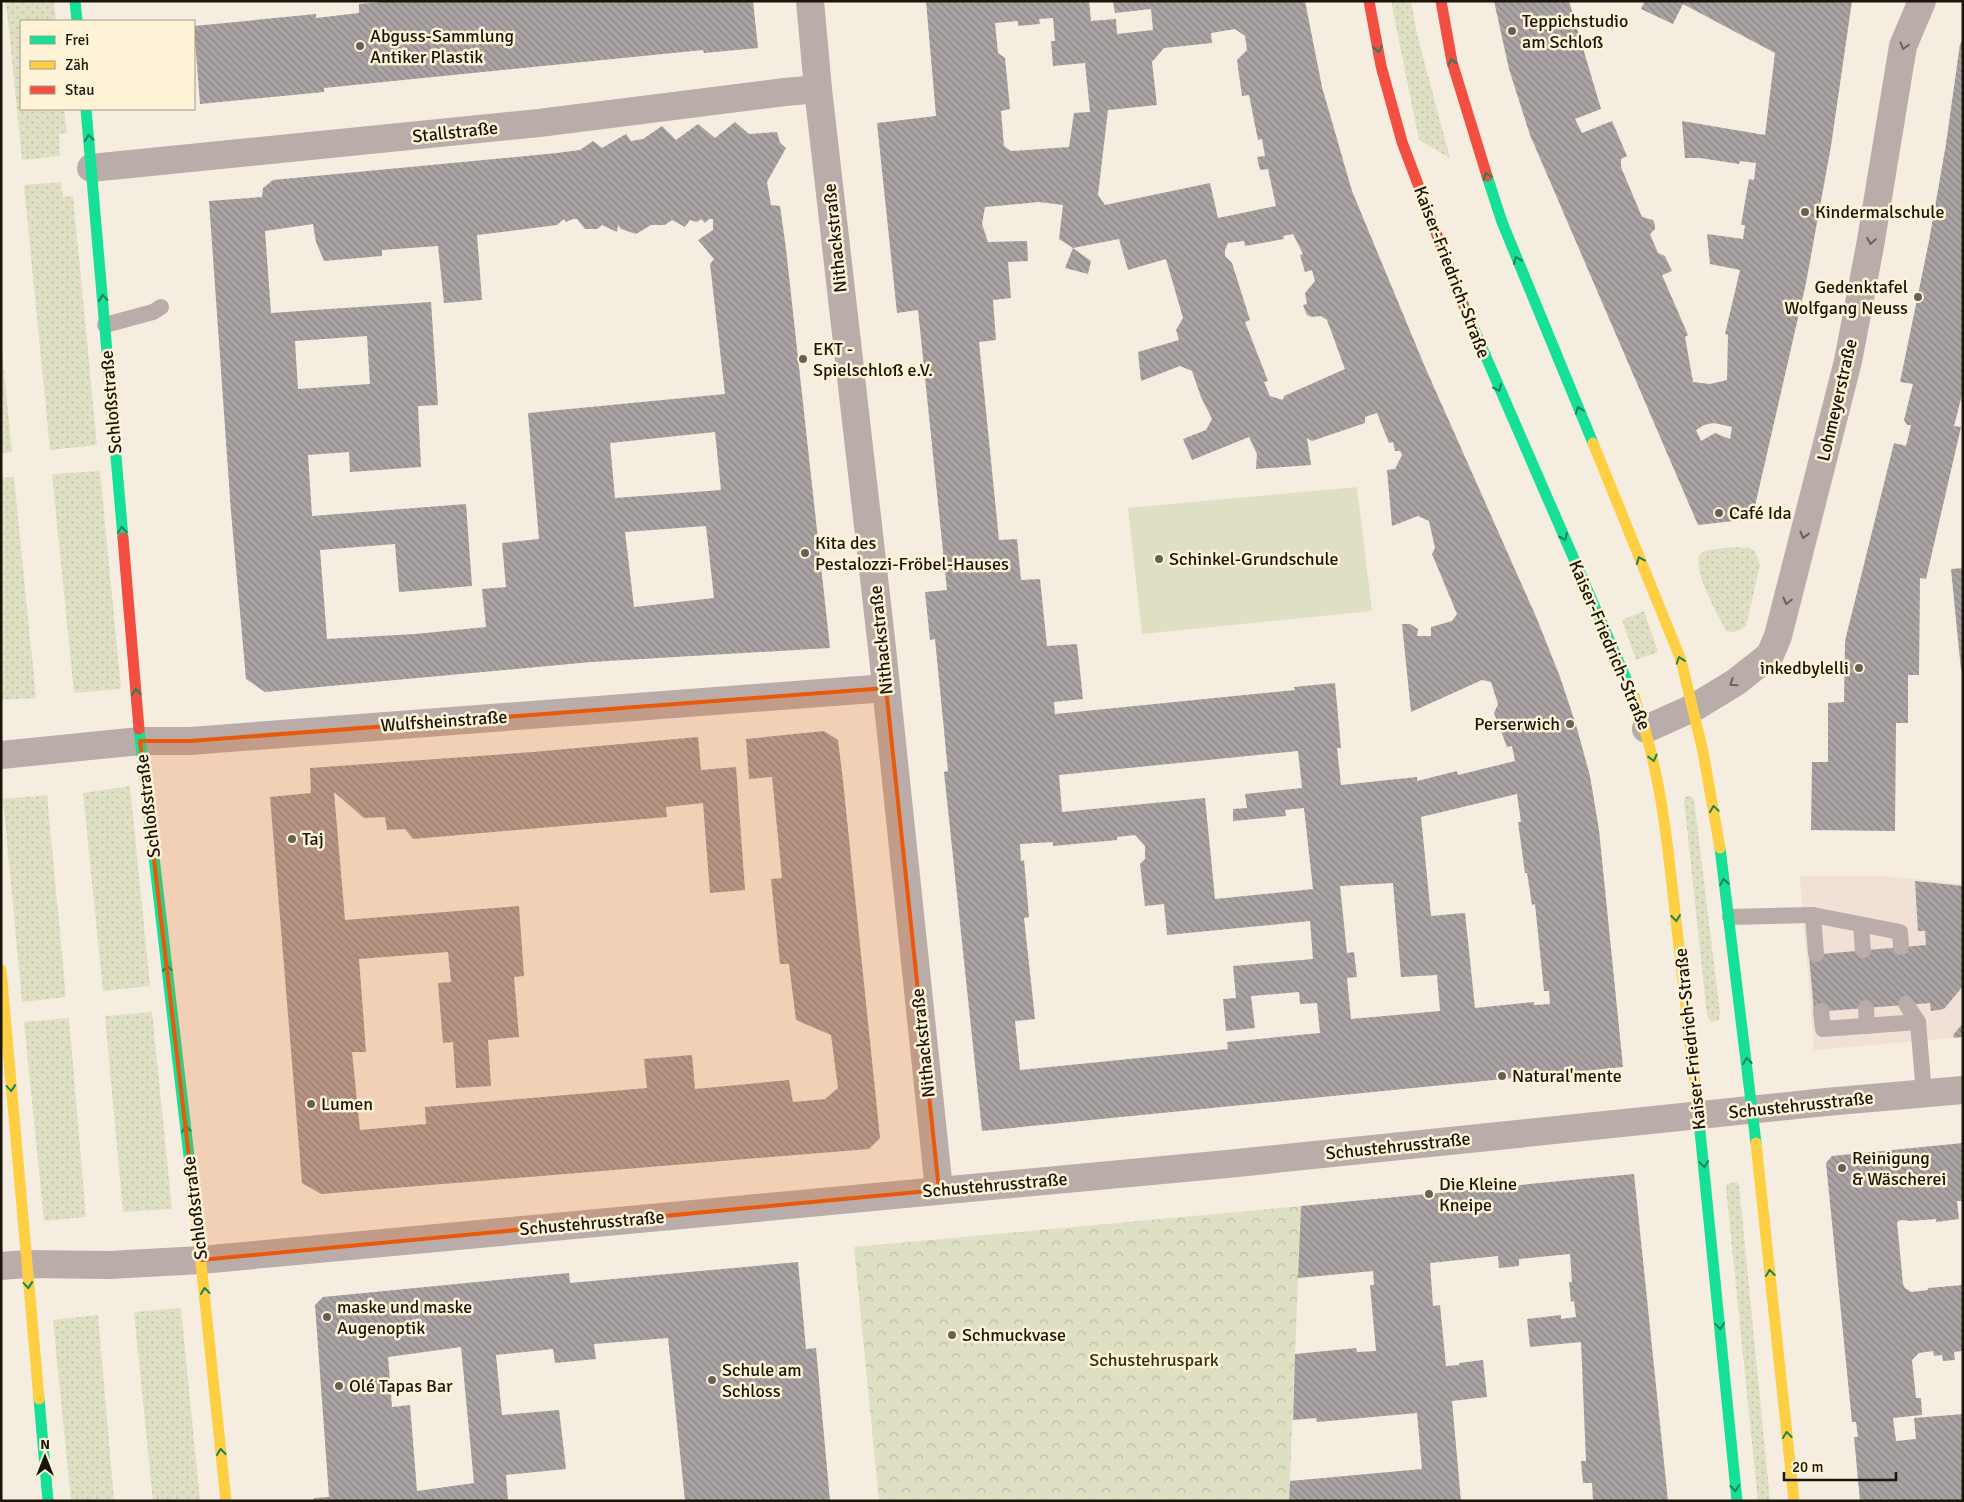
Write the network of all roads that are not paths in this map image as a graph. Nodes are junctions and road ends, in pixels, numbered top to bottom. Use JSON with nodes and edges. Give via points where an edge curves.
{"nodes":[{"id":1,"x":75,"y":1,"type":"edge"},
{"id":2,"x":810,"y":1,"type":"edge"},
{"id":3,"x":1369,"y":1,"type":"edge"},
{"id":4,"x":1441,"y":1,"type":"edge"},
{"id":5,"x":1922,"y":1,"type":"edge"},
{"id":6,"x":77,"y":20,"type":"edge"},
{"id":7,"x":818,"y":89,"type":"junction"},
{"id":8,"x":86,"y":110,"type":"edge"},
{"id":9,"x":92,"y":168,"type":"junction"},
{"id":10,"x":161,"y":307,"type":"dead end"},
{"id":11,"x":105,"y":325,"type":"junction"},
{"id":12,"x":886,"y":688,"type":"junction"},
{"id":13,"x":1694,"y":707,"type":"junction"},
{"id":14,"x":1646,"y":729,"type":"junction"},
{"id":15,"x":140,"y":741,"type":"junction"},
{"id":16,"x":1,"y":754,"type":"edge"},
{"id":17,"x":1812,"y":915,"type":"junction"},
{"id":18,"x":1730,"y":917,"type":"junction"},
{"id":19,"x":1861,"y":925,"type":"junction"},
{"id":20,"x":1901,"y":947,"type":"dead end"},
{"id":21,"x":1863,"y":950,"type":"dead end"},
{"id":22,"x":1816,"y":954,"type":"dead end"},
{"id":23,"x":1,"y":970,"type":"edge"},
{"id":24,"x":1906,"y":1004,"type":"dead end"},
{"id":25,"x":1866,"y":1008,"type":"dead end"},
{"id":26,"x":1821,"y":1011,"type":"dead end"},
{"id":27,"x":1918,"y":1022,"type":"junction"},
{"id":28,"x":1867,"y":1026,"type":"junction"},
{"id":29,"x":1963,"y":1090,"type":"edge"},
{"id":30,"x":1924,"y":1094,"type":"junction"},
{"id":31,"x":1753,"y":1109,"type":"junction"},
{"id":32,"x":1699,"y":1116,"type":"junction"},
{"id":33,"x":939,"y":1190,"type":"junction"},
{"id":34,"x":202,"y":1260,"type":"junction"},
{"id":35,"x":14,"y":1265,"type":"edge"},
{"id":36,"x":48,"y":1501,"type":"edge"},
{"id":37,"x":226,"y":1501,"type":"edge"},
{"id":38,"x":1737,"y":1501,"type":"edge"},
{"id":39,"x":1794,"y":1501,"type":"edge"}],
"edges":[{"from":1,"to":6,"type":"main road"},
{"from":2,"to":7,"type":"street","name":"Nithackstraße"},
{"from":3,"to":14,"type":"main road","name":"Kaiser-Friedrich-Straße","one_way":true,"via":[[1381,66],[1402,142],[1472,328],[1628,680]]},
{"from":13,"to":4,"type":"main road","one_way":true,"via":[[1681,660],[1502,222],[1452,62]]},
{"from":5,"to":13,"type":"street","name":"Lohmeyerstraße","one_way":true,"via":[[1903,46],[1848,360],[1778,636],[1770,654],[1756,667]]},
{"from":7,"to":9,"type":"street","name":"Stallstraße","via":[[540,123]]},
{"from":7,"to":12,"type":"street","name":"Nithackstraße"},
{"from":9,"to":8,"type":"main road","name":"Schloßstraße","one_way":true},
{"from":11,"to":9,"type":"main road","name":"Schloßstraße","one_way":true},
{"from":10,"to":11,"type":"lane"},
{"from":15,"to":11,"type":"main road","name":"Schloßstraße","one_way":true},
{"from":12,"to":15,"type":"street","name":"Wulfsheinstraße","via":[[190,741]]},
{"from":12,"to":33,"type":"street","name":"Nithackstraße"},
{"from":13,"to":14,"type":"street","name":"Lohmeyerstraße"},
{"from":18,"to":13,"type":"main road","one_way":true},
{"from":14,"to":32,"type":"main road","name":"Kaiser-Friedrich-Straße","one_way":true,"via":[[1666,829]]},
{"from":15,"to":16,"type":"street","name":"Wulfsheinstraße"},
{"from":34,"to":15,"type":"main road","name":"Schloßstraße","one_way":true},
{"from":17,"to":18,"type":"lane"},
{"from":17,"to":19,"type":"lane"},
{"from":17,"to":22,"type":"lane"},
{"from":31,"to":18,"type":"main road","one_way":true},
{"from":19,"to":20,"type":"lane","via":[[1900,932]]},
{"from":19,"to":21,"type":"lane"},
{"from":23,"to":35,"type":"main road","one_way":true},
{"from":24,"to":27,"type":"lane"},
{"from":25,"to":28,"type":"lane"},
{"from":26,"to":28,"type":"lane","via":[[1822,1029]]},
{"from":27,"to":28,"type":"lane"},
{"from":27,"to":30,"type":"lane"},
{"from":29,"to":30,"type":"street","name":"Schustehrusstraße"},
{"from":30,"to":31,"type":"street","name":"Schustehrusstraße"},
{"from":31,"to":32,"type":"street","name":"Schustehrusstraße"},
{"from":39,"to":31,"type":"main road","one_way":true},
{"from":32,"to":33,"type":"street","name":"Schustehrusstraße"},
{"from":32,"to":38,"type":"main road","name":"Kaiser-Friedrich-Straße","one_way":true},
{"from":33,"to":34,"type":"street","name":"Schustehrusstraße"},
{"from":34,"to":35,"type":"street","name":"Schustehrusstraße","via":[[110,1265]]},
{"from":37,"to":34,"type":"main road","name":"Schloßstraße","one_way":true},
{"from":35,"to":36,"type":"main road","one_way":true}]}
